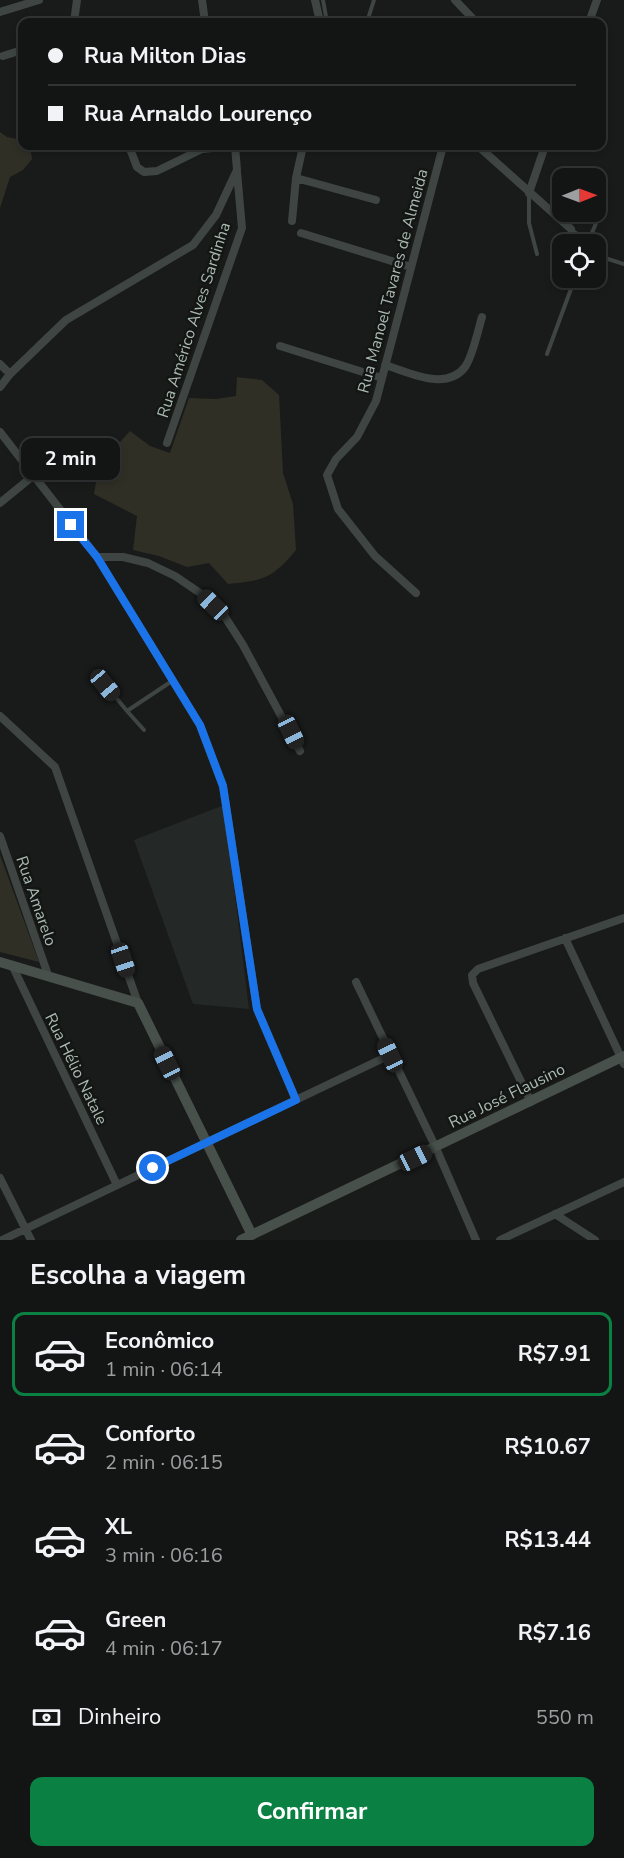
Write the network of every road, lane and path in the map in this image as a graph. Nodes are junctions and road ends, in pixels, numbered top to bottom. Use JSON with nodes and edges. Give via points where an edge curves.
{"nodes":[{"id":1,"x":39,"y":0,"type":"edge"},
{"id":2,"x":77,"y":0,"type":"edge"},
{"id":3,"x":202,"y":0,"type":"edge"},
{"id":4,"x":315,"y":0,"type":"edge"},
{"id":5,"x":323,"y":0,"type":"edge"},
{"id":6,"x":374,"y":0,"type":"edge"},
{"id":7,"x":455,"y":0,"type":"edge"},
{"id":8,"x":597,"y":0,"type":"edge"},
{"id":9,"x":0,"y":12,"type":"edge"},
{"id":10,"x":75,"y":18,"type":"edge"},
{"id":11,"x":204,"y":18,"type":"edge"},
{"id":12,"x":319,"y":18,"type":"edge"},
{"id":13,"x":326,"y":18,"type":"edge"},
{"id":14,"x":368,"y":18,"type":"edge"},
{"id":15,"x":472,"y":18,"type":"edge"},
{"id":16,"x":590,"y":18,"type":"edge"},
{"id":17,"x":18,"y":51,"type":"edge"},
{"id":18,"x":3,"y":56,"type":"dead end"},
{"id":19,"x":131,"y":150,"type":"edge"},
{"id":20,"x":199,"y":150,"type":"edge"},
{"id":21,"x":235,"y":150,"type":"edge"},
{"id":22,"x":302,"y":150,"type":"edge"},
{"id":23,"x":442,"y":150,"type":"edge"},
{"id":24,"x":482,"y":150,"type":"edge"},
{"id":25,"x":544,"y":150,"type":"edge"},
{"id":26,"x":237,"y":170,"type":"junction"},
{"id":27,"x":296,"y":178,"type":"junction"},
{"id":28,"x":529,"y":193,"type":"junction"},
{"id":29,"x":376,"y":200,"type":"dead end"},
{"id":30,"x":292,"y":220,"type":"dead end"},
{"id":31,"x":571,"y":229,"type":"joint"},
{"id":32,"x":301,"y":233,"type":"dead end"},
{"id":33,"x":577,"y":234,"type":"edge"},
{"id":34,"x":537,"y":254,"type":"dead end"},
{"id":35,"x":606,"y":258,"type":"edge"},
{"id":36,"x":624,"y":264,"type":"edge"},
{"id":37,"x":411,"y":267,"type":"junction"},
{"id":38,"x":571,"y":288,"type":"edge"},
{"id":39,"x":482,"y":317,"type":"dead end"},
{"id":40,"x":279,"y":346,"type":"dead end"},
{"id":41,"x":547,"y":354,"type":"dead end"},
{"id":42,"x":0,"y":364,"type":"edge"},
{"id":43,"x":385,"y":365,"type":"junction"},
{"id":44,"x":10,"y":374,"type":"junction"},
{"id":45,"x":382,"y":378,"type":"junction"},
{"id":46,"x":0,"y":387,"type":"edge"},
{"id":47,"x":0,"y":432,"type":"edge"},
{"id":48,"x":167,"y":443,"type":"dead end"},
{"id":49,"x":33,"y":476,"type":"junction"},
{"id":50,"x":0,"y":503,"type":"edge"},
{"id":51,"x":97,"y":557,"type":"junction"},
{"id":52,"x":417,"y":593,"type":"dead end"},
{"id":53,"x":95,"y":672,"type":"dead end"},
{"id":54,"x":173,"y":680,"type":"junction"},
{"id":55,"x":127,"y":711,"type":"junction"},
{"id":56,"x":0,"y":716,"type":"edge"},
{"id":57,"x":144,"y":730,"type":"dead end"},
{"id":58,"x":300,"y":751,"type":"dead end"},
{"id":59,"x":0,"y":836,"type":"edge"},
{"id":60,"x":624,"y":918,"type":"edge"},
{"id":61,"x":565,"y":938,"type":"junction"},
{"id":62,"x":0,"y":962,"type":"edge"},
{"id":63,"x":12,"y":965,"type":"junction"},
{"id":64,"x":48,"y":975,"type":"junction"},
{"id":65,"x":356,"y":982,"type":"dead end"},
{"id":66,"x":138,"y":1004,"type":"junction"},
{"id":67,"x":390,"y":1055,"type":"junction"},
{"id":68,"x":623,"y":1059,"type":"edge"},
{"id":69,"x":296,"y":1100,"type":"junction"},
{"id":70,"x":531,"y":1102,"type":"junction"},
{"id":71,"x":206,"y":1143,"type":"junction"},
{"id":72,"x":436,"y":1148,"type":"junction"},
{"id":73,"x":0,"y":1178,"type":"edge"},
{"id":74,"x":624,"y":1182,"type":"edge"},
{"id":75,"x":117,"y":1185,"type":"junction"},
{"id":76,"x":555,"y":1214,"type":"junction"},
{"id":77,"x":26,"y":1229,"type":"junction"},
{"id":78,"x":253,"y":1238,"type":"edge"},
{"id":79,"x":2,"y":1240,"type":"edge"},
{"id":80,"x":31,"y":1240,"type":"edge"},
{"id":81,"x":241,"y":1240,"type":"edge"},
{"id":82,"x":476,"y":1240,"type":"edge"},
{"id":83,"x":500,"y":1240,"type":"edge"},
{"id":84,"x":596,"y":1240,"type":"edge"}],
"edges":[{"from":1,"to":9,"type":"street"},
{"from":2,"to":10,"type":"street"},
{"from":3,"to":11,"type":"street"},
{"from":4,"to":12,"type":"street"},
{"from":5,"to":13,"type":"lane"},
{"from":6,"to":14,"type":"lane"},
{"from":7,"to":15,"type":"street"},
{"from":8,"to":16,"type":"street"},
{"from":17,"to":18,"type":"street"},
{"from":19,"to":20,"type":"street","via":[[137,167],[144,172],[165,168]]},
{"from":21,"to":26,"type":"street","name":"Rua Américo Alves Sardinha"},
{"from":22,"to":27,"type":"street"},
{"from":23,"to":37,"type":"street","name":"Rua Manoel Tavares de Almeida"},
{"from":24,"to":28,"type":"street"},
{"from":25,"to":28,"type":"street"},
{"from":26,"to":44,"type":"street","via":[[216,215],[193,245],[66,320]]},
{"from":26,"to":48,"type":"street","name":"Rua Américo Alves Sardinha","via":[[242,228]]},
{"from":27,"to":29,"type":"street"},
{"from":27,"to":30,"type":"street"},
{"from":28,"to":31,"type":"street"},
{"from":28,"to":34,"type":"lane","via":[[529,223]]},
{"from":31,"to":33,"type":"lane"},
{"from":32,"to":37,"type":"street"},
{"from":35,"to":36,"type":"lane"},
{"from":37,"to":43,"type":"street","name":"Rua Manoel Tavares de Almeida"},
{"from":38,"to":41,"type":"lane"},
{"from":39,"to":43,"type":"street","via":[[466,366],[456,375],[441,380]]},
{"from":40,"to":45,"type":"street"},
{"from":42,"to":44,"type":"street"},
{"from":43,"to":45,"type":"street","name":"Rua Manoel Tavares de Almeida"},
{"from":44,"to":46,"type":"street"},
{"from":45,"to":52,"type":"street","name":"Rua Manoel Tavares de Almeida","via":[[376,401],[357,437],[327,475],[338,509],[375,556]]},
{"from":47,"to":49,"type":"street"},
{"from":49,"to":50,"type":"street"},
{"from":49,"to":51,"type":"street"},
{"from":51,"to":54,"type":"street"},
{"from":51,"to":58,"type":"street","via":[[123,557],[148,563],[200,593],[225,617],[243,645]]},
{"from":53,"to":55,"type":"lane"},
{"from":54,"to":55,"type":"lane"},
{"from":54,"to":69,"type":"street","via":[[200,725],[223,786],[257,1009]]},
{"from":55,"to":57,"type":"lane"},
{"from":56,"to":66,"type":"street","via":[[55,767]]},
{"from":59,"to":64,"type":"street","name":"Rua Amarelo"},
{"from":60,"to":61,"type":"street"},
{"from":61,"to":68,"type":"street"},
{"from":61,"to":70,"type":"street","via":[[477,969],[472,975]]},
{"from":62,"to":63,"type":"street"},
{"from":63,"to":64,"type":"street"},
{"from":63,"to":75,"type":"street","name":"Rua Hélio Natale"},
{"from":64,"to":66,"type":"street"},
{"from":65,"to":67,"type":"street"},
{"from":66,"to":71,"type":"street"},
{"from":67,"to":69,"type":"street"},
{"from":67,"to":72,"type":"street"},
{"from":68,"to":70,"type":"street","name":"Rua José Flausino"},
{"from":69,"to":71,"type":"street"},
{"from":70,"to":72,"type":"street","name":"Rua José Flausino"},
{"from":71,"to":75,"type":"street"},
{"from":71,"to":78,"type":"street"},
{"from":72,"to":78,"type":"street","name":"Rua José Flausino"},
{"from":72,"to":82,"type":"street"},
{"from":73,"to":77,"type":"street"},
{"from":74,"to":76,"type":"street"},
{"from":75,"to":77,"type":"street"},
{"from":76,"to":83,"type":"street"},
{"from":76,"to":84,"type":"street"},
{"from":77,"to":79,"type":"street"},
{"from":77,"to":80,"type":"street"},
{"from":78,"to":81,"type":"street","name":"Rua José Flausino"}]}
